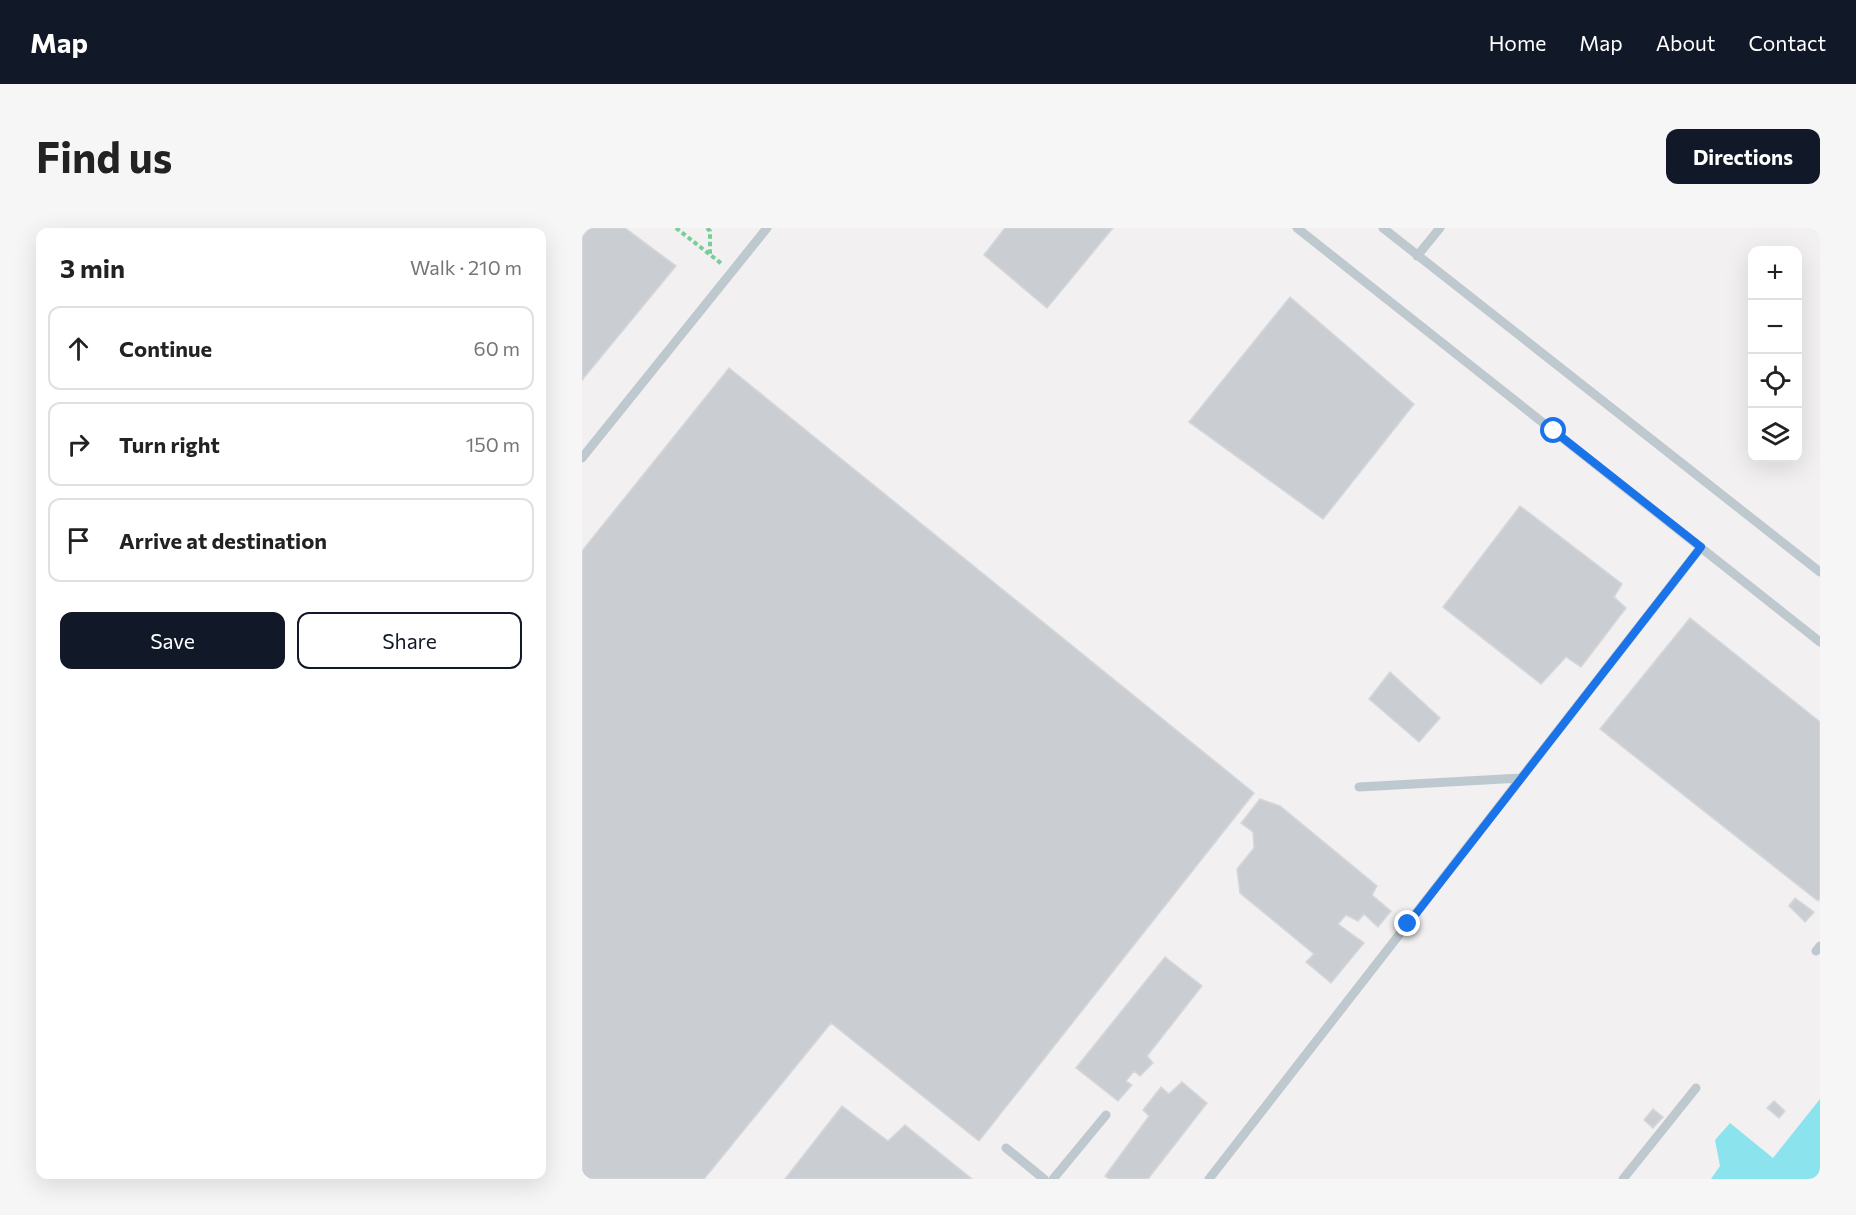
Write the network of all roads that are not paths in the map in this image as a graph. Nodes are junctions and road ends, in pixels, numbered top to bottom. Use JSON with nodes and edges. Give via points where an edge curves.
{"nodes":[{"id":1,"x":767,"y":228,"type":"edge"},
{"id":2,"x":1297,"y":228,"type":"edge"},
{"id":3,"x":1383,"y":228,"type":"edge"},
{"id":4,"x":1440,"y":228,"type":"edge"},
{"id":5,"x":1418,"y":256,"type":"junction"},
{"id":6,"x":582,"y":458,"type":"edge"},
{"id":7,"x":1701,"y":547,"type":"junction"},
{"id":8,"x":1820,"y":572,"type":"edge"},
{"id":9,"x":1820,"y":642,"type":"edge"},
{"id":10,"x":1521,"y":778,"type":"junction"},
{"id":11,"x":1359,"y":787,"type":"dead end"},
{"id":12,"x":1696,"y":1088,"type":"dead end"},
{"id":13,"x":1106,"y":1115,"type":"dead end"},
{"id":14,"x":1006,"y":1148,"type":"dead end"},
{"id":15,"x":1044,"y":1179,"type":"edge"},
{"id":16,"x":1053,"y":1179,"type":"edge"},
{"id":17,"x":1209,"y":1179,"type":"edge"},
{"id":18,"x":1623,"y":1179,"type":"edge"}],
"edges":[{"from":1,"to":6,"type":"lane"},
{"from":2,"to":7,"type":"lane"},
{"from":3,"to":5,"type":"lane"},
{"from":4,"to":5,"type":"lane"},
{"from":5,"to":8,"type":"lane"},
{"from":7,"to":9,"type":"lane"},
{"from":7,"to":10,"type":"lane"},
{"from":10,"to":11,"type":"lane"},
{"from":10,"to":17,"type":"lane"},
{"from":12,"to":18,"type":"lane"},
{"from":13,"to":16,"type":"lane"},
{"from":14,"to":15,"type":"lane"}]}
